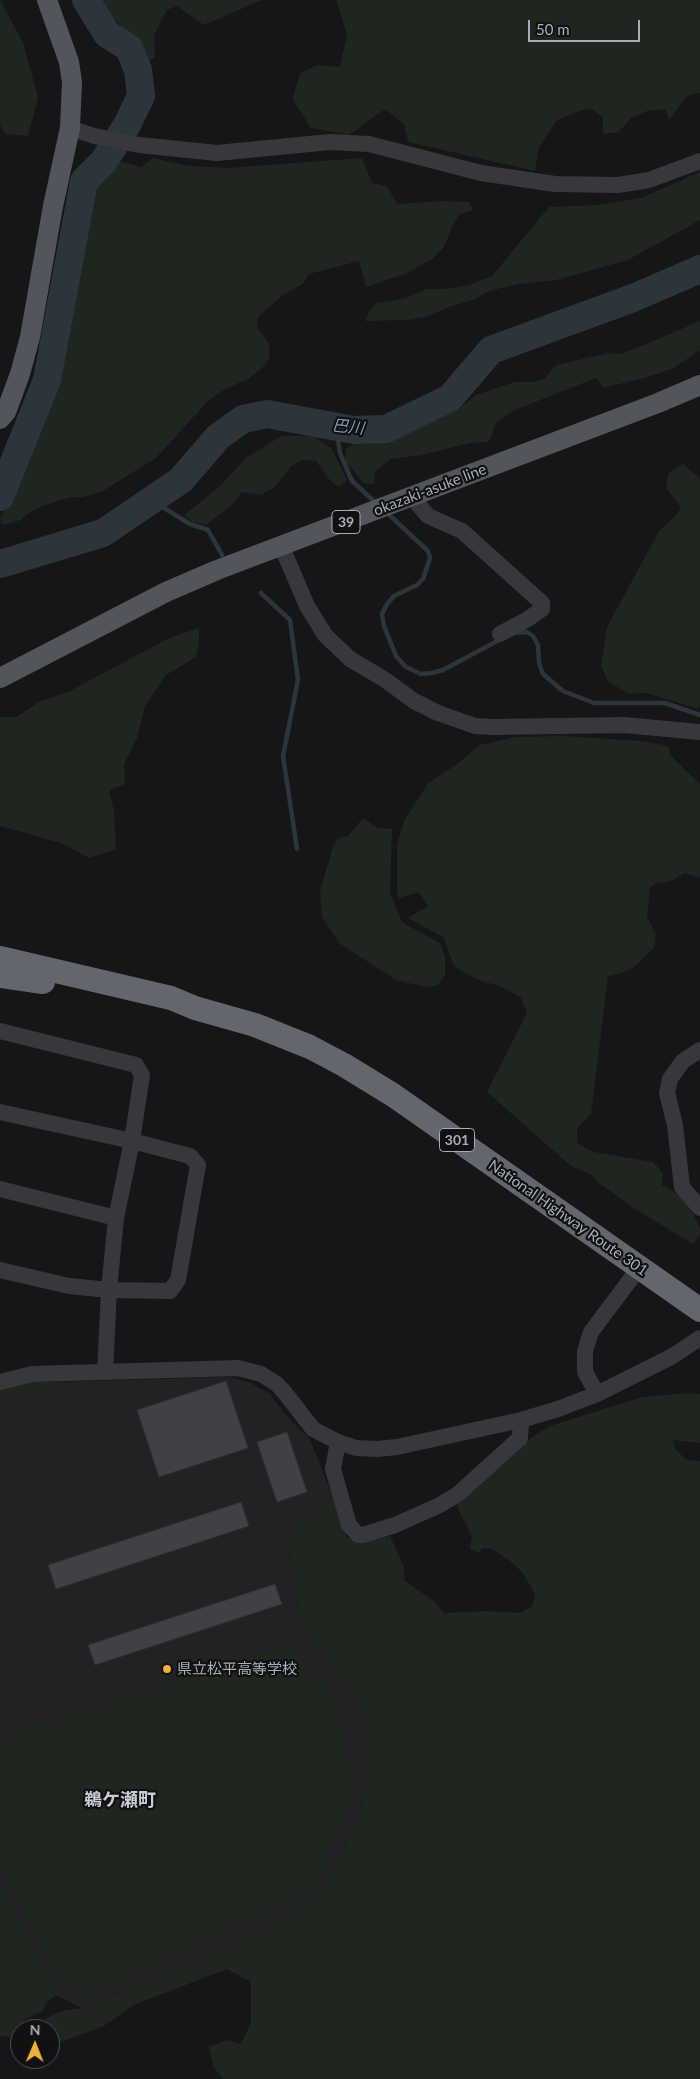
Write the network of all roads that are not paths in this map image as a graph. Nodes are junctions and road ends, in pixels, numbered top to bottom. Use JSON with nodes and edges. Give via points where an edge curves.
{"nodes":[{"id":1,"x":47,"y":0,"type":"edge"},
{"id":2,"x":70,"y":128,"type":"junction"},
{"id":3,"x":700,"y":161,"type":"edge"},
{"id":4,"x":700,"y":385,"type":"edge"},
{"id":5,"x":0,"y":419,"type":"edge"},
{"id":6,"x":412,"y":497,"type":"junction"},
{"id":7,"x":281,"y":546,"type":"junction"},
{"id":8,"x":500,"y":634,"type":"dead end"},
{"id":9,"x":0,"y":678,"type":"edge"},
{"id":10,"x":700,"y":732,"type":"edge"},
{"id":11,"x":0,"y":958,"type":"edge"},
{"id":12,"x":0,"y":976,"type":"edge"},
{"id":13,"x":195,"y":1008,"type":"junction"},
{"id":14,"x":0,"y":1031,"type":"edge"},
{"id":15,"x":700,"y":1050,"type":"edge"},
{"id":16,"x":0,"y":1112,"type":"edge"},
{"id":17,"x":132,"y":1141,"type":"junction"},
{"id":18,"x":0,"y":1189,"type":"edge"},
{"id":19,"x":700,"y":1208,"type":"edge"},
{"id":20,"x":116,"y":1218,"type":"junction"},
{"id":21,"x":639,"y":1268,"type":"junction"},
{"id":22,"x":0,"y":1270,"type":"edge"},
{"id":23,"x":109,"y":1290,"type":"junction"},
{"id":24,"x":700,"y":1310,"type":"edge"},
{"id":25,"x":700,"y":1338,"type":"edge"},
{"id":26,"x":105,"y":1372,"type":"junction"},
{"id":27,"x":0,"y":1382,"type":"edge"},
{"id":28,"x":597,"y":1394,"type":"junction"},
{"id":29,"x":520,"y":1420,"type":"junction"},
{"id":30,"x":338,"y":1442,"type":"junction"}],
"edges":[{"from":1,"to":2,"type":"main road","via":[[69,62],[72,82]]},
{"from":2,"to":3,"type":"street","via":[[139,145],[217,153],[330,142],[369,144],[482,173],[555,184],[618,185],[649,180]]},
{"from":2,"to":5,"type":"main road","via":[[30,337],[20,374],[6,412]]},
{"from":4,"to":6,"type":"main road","name":"okazaki-asuke line","number":"39"},
{"from":6,"to":7,"type":"main road","name":"okazaki-asuke line","number":"39"},
{"from":6,"to":8,"type":"street","via":[[428,516],[462,531],[542,603],[542,609],[528,620]]},
{"from":7,"to":9,"type":"main road","name":"okazaki-asuke line","number":"39","via":[[166,592]]},
{"from":7,"to":10,"type":"street","via":[[307,606],[325,635],[350,659],[438,713],[474,726],[493,728],[624,725]]},
{"from":11,"to":13,"type":"highway","name":"National Highway Route 301","number":"301","via":[[171,998]]},
{"from":12,"to":13,"type":"highway","name":"National Highway Route 301","number":"301"},
{"from":13,"to":21,"type":"highway","name":"National Highway Route 301","number":"301","via":[[255,1025],[344,1065],[401,1100]]},
{"from":14,"to":17,"type":"street","via":[[136,1065],[142,1075]]},
{"from":15,"to":19,"type":"street","via":[[683,1061],[670,1080],[667,1093],[675,1126],[682,1187]]},
{"from":16,"to":17,"type":"street"},
{"from":17,"to":20,"type":"street"},
{"from":17,"to":23,"type":"street","via":[[190,1156],[198,1165],[178,1280],[170,1291]]},
{"from":18,"to":20,"type":"street"},
{"from":20,"to":23,"type":"street"},
{"from":21,"to":24,"type":"highway","name":"National Highway Route 301","number":"301"},
{"from":21,"to":28,"type":"street","via":[[591,1332],[585,1351],[585,1372]]},
{"from":22,"to":23,"type":"street","via":[[69,1286]]},
{"from":23,"to":26,"type":"street"},
{"from":25,"to":28,"type":"street","via":[[671,1357]]},
{"from":26,"to":27,"type":"street","via":[[32,1374]]},
{"from":26,"to":30,"type":"street","via":[[238,1368],[261,1374],[277,1384],[313,1430]]},
{"from":28,"to":29,"type":"street","via":[[558,1410]]},
{"from":29,"to":30,"type":"street","via":[[397,1447],[356,1448]]},
{"from":29,"to":30,"type":"street","via":[[520,1438],[458,1494],[395,1525],[363,1535],[349,1525],[332,1469]]}]}
